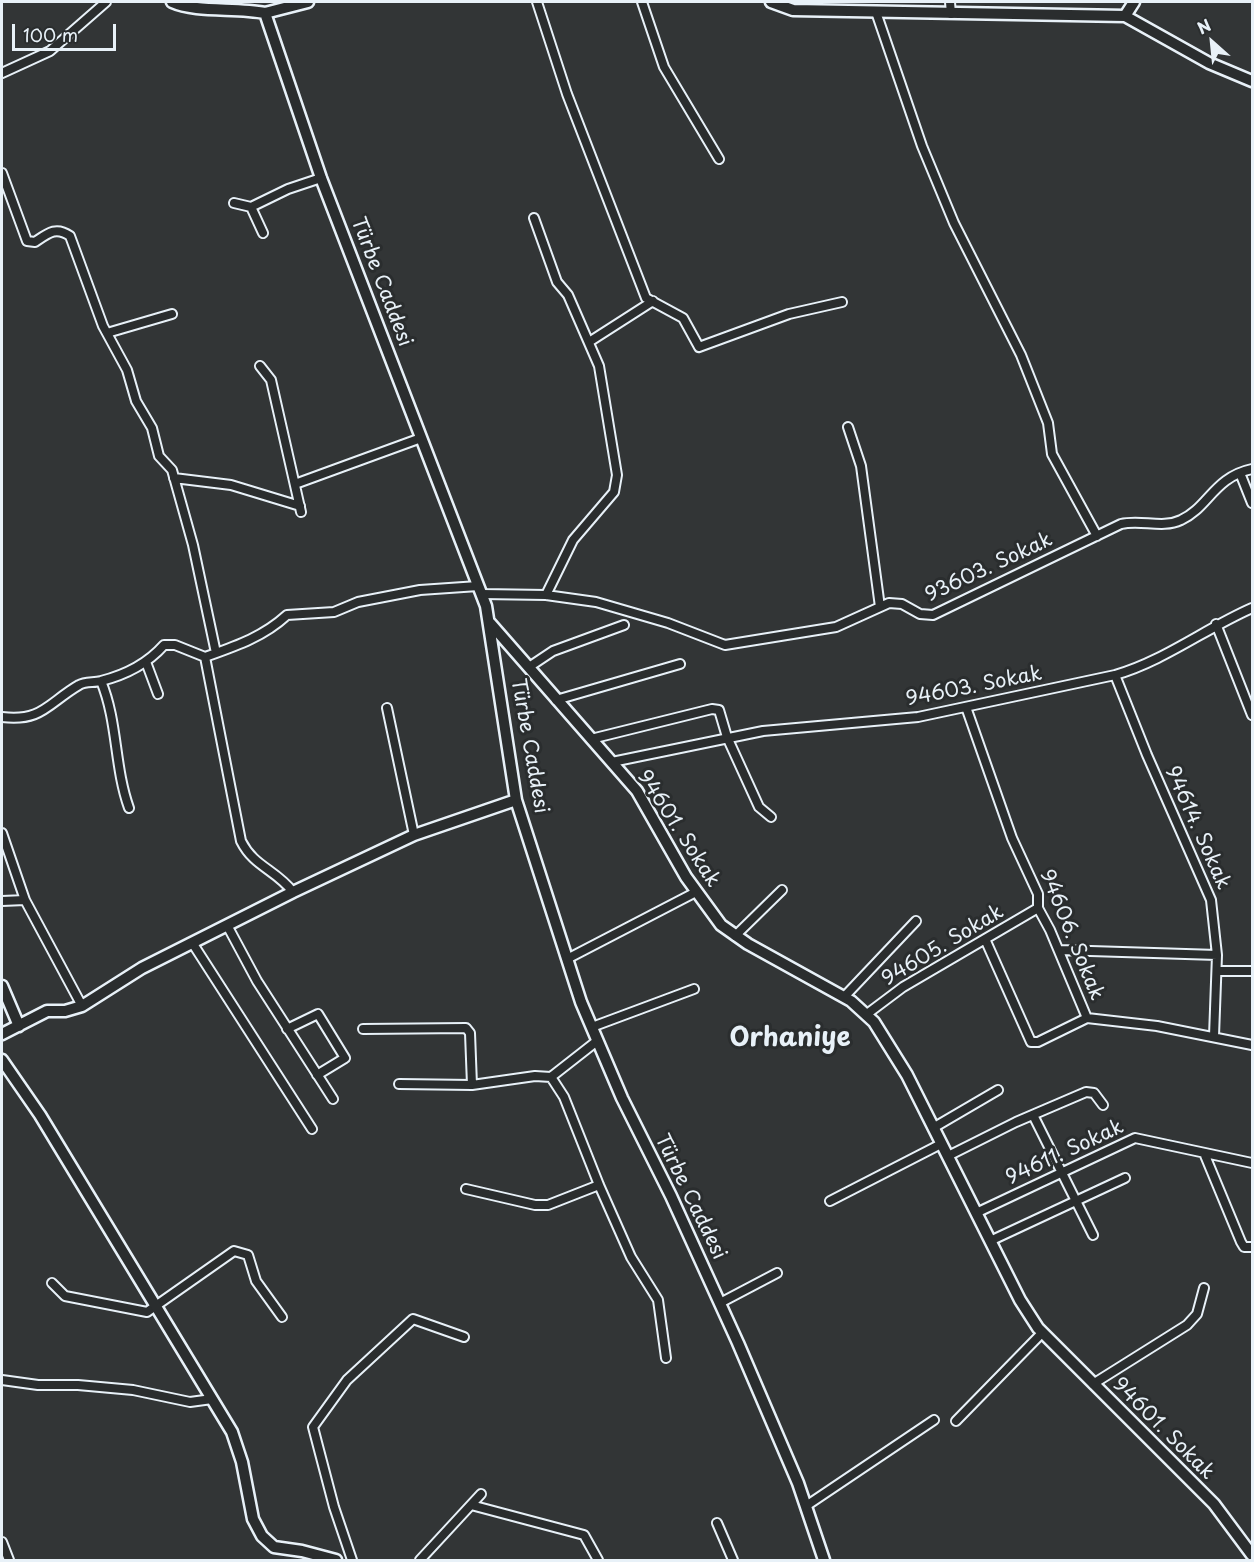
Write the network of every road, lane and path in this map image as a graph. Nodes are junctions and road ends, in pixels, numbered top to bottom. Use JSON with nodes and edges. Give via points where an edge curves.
{"nodes":[{"id":1,"x":106,"y":2,"type":"edge"},
{"id":2,"x":172,"y":2,"type":"edge"},
{"id":3,"x":308,"y":2,"type":"edge"},
{"id":4,"x":537,"y":2,"type":"edge"},
{"id":5,"x":642,"y":2,"type":"edge"},
{"id":6,"x":771,"y":2,"type":"edge"},
{"id":7,"x":950,"y":2,"type":"edge"},
{"id":8,"x":1134,"y":2,"type":"edge"},
{"id":9,"x":876,"y":12,"type":"junction"},
{"id":10,"x":265,"y":13,"type":"junction"},
{"id":11,"x":951,"y":14,"type":"junction"},
{"id":12,"x":1125,"y":16,"type":"junction"},
{"id":13,"x":2,"y":73,"type":"edge"},
{"id":14,"x":1252,"y":81,"type":"edge"},
{"id":15,"x":719,"y":159,"type":"dead end"},
{"id":16,"x":2,"y":173,"type":"edge"},
{"id":17,"x":321,"y":178,"type":"junction"},
{"id":18,"x":234,"y":203,"type":"dead end"},
{"id":19,"x":251,"y":207,"type":"junction"},
{"id":20,"x":534,"y":218,"type":"dead end"},
{"id":21,"x":262,"y":234,"type":"dead end"},
{"id":22,"x":653,"y":301,"type":"junction"},
{"id":23,"x":842,"y":302,"type":"dead end"},
{"id":24,"x":172,"y":314,"type":"dead end"},
{"id":25,"x":107,"y":333,"type":"junction"},
{"id":26,"x":589,"y":342,"type":"junction"},
{"id":27,"x":260,"y":366,"type":"dead end"},
{"id":28,"x":848,"y":427,"type":"dead end"},
{"id":29,"x":421,"y":438,"type":"junction"},
{"id":30,"x":1252,"y":469,"type":"edge"},
{"id":31,"x":1240,"y":472,"type":"junction"},
{"id":32,"x":174,"y":478,"type":"junction"},
{"id":33,"x":295,"y":484,"type":"junction"},
{"id":34,"x":1252,"y":503,"type":"edge"},
{"id":35,"x":1097,"y":536,"type":"junction"},
{"id":36,"x":480,"y":590,"type":"junction"},
{"id":37,"x":546,"y":595,"type":"junction"},
{"id":38,"x":880,"y":607,"type":"junction"},
{"id":39,"x":1252,"y":608,"type":"edge"},
{"id":40,"x":490,"y":623,"type":"junction"},
{"id":41,"x":1216,"y":624,"type":"junction"},
{"id":42,"x":624,"y":625,"type":"dead end"},
{"id":43,"x":216,"y":653,"type":"junction"},
{"id":44,"x":205,"y":657,"type":"junction"},
{"id":45,"x":146,"y":662,"type":"junction"},
{"id":46,"x":680,"y":664,"type":"dead end"},
{"id":47,"x":529,"y":667,"type":"junction"},
{"id":48,"x":1115,"y":675,"type":"junction"},
{"id":49,"x":101,"y":681,"type":"junction"},
{"id":50,"x":158,"y":694,"type":"dead end"},
{"id":51,"x":556,"y":700,"type":"junction"},
{"id":52,"x":966,"y":707,"type":"junction"},
{"id":53,"x":387,"y":708,"type":"dead end"},
{"id":54,"x":1252,"y":715,"type":"edge"},
{"id":55,"x":2,"y":717,"type":"edge"},
{"id":56,"x":727,"y":737,"type":"junction"},
{"id":57,"x":591,"y":739,"type":"junction"},
{"id":58,"x":612,"y":762,"type":"junction"},
{"id":59,"x":516,"y":800,"type":"junction"},
{"id":60,"x":129,"y":808,"type":"dead end"},
{"id":61,"x":771,"y":817,"type":"dead end"},
{"id":62,"x":2,"y":833,"type":"edge"},
{"id":63,"x":414,"y":835,"type":"junction"},
{"id":64,"x":782,"y":890,"type":"dead end"},
{"id":65,"x":293,"y":892,"type":"junction"},
{"id":66,"x":696,"y":892,"type":"junction"},
{"id":67,"x":25,"y":900,"type":"junction"},
{"id":68,"x":2,"y":901,"type":"edge"},
{"id":69,"x":1038,"y":908,"type":"junction"},
{"id":70,"x":916,"y":921,"type":"dead end"},
{"id":71,"x":228,"y":927,"type":"junction"},
{"id":72,"x":735,"y":936,"type":"junction"},
{"id":73,"x":985,"y":939,"type":"junction"},
{"id":74,"x":193,"y":944,"type":"junction"},
{"id":75,"x":1059,"y":950,"type":"junction"},
{"id":76,"x":1217,"y":955,"type":"junction"},
{"id":77,"x":567,"y":959,"type":"junction"},
{"id":78,"x":1218,"y":971,"type":"junction"},
{"id":79,"x":1252,"y":971,"type":"edge"},
{"id":80,"x":2,"y":986,"type":"edge"},
{"id":81,"x":694,"y":989,"type":"dead end"},
{"id":82,"x":844,"y":997,"type":"junction"},
{"id":83,"x":82,"y":1006,"type":"junction"},
{"id":84,"x":867,"y":1014,"type":"junction"},
{"id":85,"x":1087,"y":1018,"type":"junction"},
{"id":86,"x":19,"y":1026,"type":"junction"},
{"id":87,"x":592,"y":1028,"type":"junction"},
{"id":88,"x":287,"y":1029,"type":"junction"},
{"id":89,"x":363,"y":1029,"type":"dead end"},
{"id":90,"x":2,"y":1034,"type":"edge"},
{"id":91,"x":1214,"y":1036,"type":"junction"},
{"id":92,"x":597,"y":1041,"type":"junction"},
{"id":93,"x":1252,"y":1045,"type":"edge"},
{"id":94,"x":2,"y":1060,"type":"edge"},
{"id":95,"x":316,"y":1075,"type":"junction"},
{"id":96,"x":551,"y":1077,"type":"junction"},
{"id":97,"x":399,"y":1084,"type":"dead end"},
{"id":98,"x":472,"y":1085,"type":"junction"},
{"id":99,"x":998,"y":1090,"type":"dead end"},
{"id":100,"x":333,"y":1099,"type":"dead end"},
{"id":101,"x":1102,"y":1105,"type":"dead end"},
{"id":102,"x":1033,"y":1115,"type":"junction"},
{"id":103,"x":933,"y":1128,"type":"junction"},
{"id":104,"x":312,"y":1129,"type":"dead end"},
{"id":105,"x":940,"y":1144,"type":"junction"},
{"id":106,"x":1204,"y":1153,"type":"junction"},
{"id":107,"x":948,"y":1156,"type":"junction"},
{"id":108,"x":1252,"y":1163,"type":"edge"},
{"id":109,"x":1062,"y":1172,"type":"junction"},
{"id":110,"x":1125,"y":1178,"type":"dead end"},
{"id":111,"x":599,"y":1185,"type":"junction"},
{"id":112,"x":466,"y":1189,"type":"dead end"},
{"id":113,"x":830,"y":1201,"type":"dead end"},
{"id":114,"x":1077,"y":1202,"type":"junction"},
{"id":115,"x":976,"y":1213,"type":"junction"},
{"id":116,"x":1093,"y":1235,"type":"dead end"},
{"id":117,"x":990,"y":1241,"type":"junction"},
{"id":118,"x":1252,"y":1248,"type":"edge"},
{"id":119,"x":777,"y":1273,"type":"dead end"},
{"id":120,"x":52,"y":1283,"type":"dead end"},
{"id":121,"x":1204,"y":1288,"type":"dead end"},
{"id":122,"x":720,"y":1303,"type":"junction"},
{"id":123,"x":157,"y":1307,"type":"junction"},
{"id":124,"x":282,"y":1317,"type":"dead end"},
{"id":125,"x":1042,"y":1334,"type":"junction"},
{"id":126,"x":464,"y":1337,"type":"dead end"},
{"id":127,"x":666,"y":1358,"type":"dead end"},
{"id":128,"x":2,"y":1380,"type":"edge"},
{"id":129,"x":1093,"y":1384,"type":"junction"},
{"id":130,"x":212,"y":1399,"type":"junction"},
{"id":131,"x":934,"y":1420,"type":"dead end"},
{"id":132,"x":956,"y":1421,"type":"dead end"},
{"id":133,"x":481,"y":1494,"type":"dead end"},
{"id":134,"x":471,"y":1505,"type":"junction"},
{"id":135,"x":806,"y":1506,"type":"junction"},
{"id":136,"x":717,"y":1523,"type":"dead end"},
{"id":137,"x":2,"y":1542,"type":"edge"},
{"id":138,"x":1252,"y":1555,"type":"edge"},
{"id":139,"x":9,"y":1560,"type":"edge"},
{"id":140,"x":336,"y":1560,"type":"edge"},
{"id":141,"x":352,"y":1560,"type":"edge"},
{"id":142,"x":420,"y":1560,"type":"edge"},
{"id":143,"x":598,"y":1560,"type":"edge"},
{"id":144,"x":733,"y":1560,"type":"edge"},
{"id":145,"x":825,"y":1560,"type":"edge"}],
"edges":[{"from":1,"to":13,"type":"street","via":[[50,51]]},
{"from":2,"to":10,"type":"street","via":[[191,8]]},
{"from":3,"to":10,"type":"street"},
{"from":4,"to":22,"type":"street","via":[[612,213],[646,298]]},
{"from":5,"to":15,"type":"street","via":[[664,67]]},
{"from":6,"to":9,"type":"street","via":[[793,10]]},
{"from":7,"to":11,"type":"street"},
{"from":8,"to":12,"type":"street"},
{"from":9,"to":11,"type":"street"},
{"from":9,"to":35,"type":"street","via":[[922,146],[954,223],[1021,355],[1048,423],[1052,454]]},
{"from":10,"to":17,"type":"street","name":"Türbe Caddesi"},
{"from":11,"to":12,"type":"street"},
{"from":12,"to":14,"type":"street","via":[[1209,63]]},
{"from":16,"to":25,"type":"street","via":[[27,241],[35,242],[52,230],[63,230],[70,236]]},
{"from":17,"to":19,"type":"street"},
{"from":17,"to":29,"type":"street","name":"Türbe Caddesi"},
{"from":18,"to":19,"type":"street"},
{"from":19,"to":21,"type":"street"},
{"from":20,"to":26,"type":"street","via":[[557,282],[568,295]]},
{"from":22,"to":23,"type":"street","via":[[683,318],[699,347],[789,314]]},
{"from":22,"to":26,"type":"street"},
{"from":24,"to":25,"type":"street"},
{"from":25,"to":32,"type":"street","via":[[152,428],[159,456]]},
{"from":26,"to":37,"type":"street","via":[[606,399],[616,484],[614,492],[573,540]]},
{"from":27,"to":33,"type":"street","via":[[271,380]]},
{"from":28,"to":38,"type":"street","via":[[861,466]]},
{"from":29,"to":33,"type":"street"},
{"from":29,"to":36,"type":"street","name":"Türbe Caddesi"},
{"from":30,"to":31,"type":"street","name":"93603. Sokak"},
{"from":31,"to":34,"type":"street"},
{"from":31,"to":35,"type":"street","name":"93603. Sokak","via":[[1180,520],[1164,524],[1130,522]]},
{"from":32,"to":33,"type":"street","via":[[231,485],[300,509]]},
{"from":32,"to":43,"type":"street"},
{"from":35,"to":38,"type":"street","name":"93603. Sokak","via":[[945,611],[926,616],[896,602]]},
{"from":36,"to":37,"type":"street","name":"93603. Sokak"},
{"from":36,"to":40,"type":"street","name":"Türbe Caddesi"},
{"from":36,"to":43,"type":"street","name":"93603. Sokak","via":[[420,590],[334,612],[287,615],[271,630]]},
{"from":37,"to":38,"type":"street","name":"93603. Sokak","via":[[610,606],[725,645],[836,627]]},
{"from":39,"to":41,"type":"street","name":"94603. Sokak"},
{"from":40,"to":47,"type":"street","name":"94601. Sokak"},
{"from":40,"to":59,"type":"street","name":"Türbe Caddesi"},
{"from":41,"to":48,"type":"street","name":"94603. Sokak","via":[[1142,666]]},
{"from":41,"to":54,"type":"street"},
{"from":42,"to":47,"type":"street","via":[[553,651]]},
{"from":43,"to":44,"type":"street","name":"93603. Sokak"},
{"from":44,"to":45,"type":"street","via":[[175,645],[164,645]]},
{"from":44,"to":65,"type":"street","via":[[241,841],[249,857],[282,878]]},
{"from":45,"to":49,"type":"street"},
{"from":45,"to":50,"type":"street"},
{"from":46,"to":51,"type":"street"},
{"from":47,"to":51,"type":"street","name":"94601. Sokak"},
{"from":48,"to":52,"type":"street","name":"94603. Sokak"},
{"from":48,"to":76,"type":"street","name":"94614. Sokak","via":[[1209,892]]},
{"from":49,"to":55,"type":"street","via":[[81,684],[40,714],[21,720]]},
{"from":49,"to":60,"type":"street","via":[[111,705]]},
{"from":51,"to":57,"type":"street","name":"94601. Sokak"},
{"from":52,"to":56,"type":"street","name":"94603. Sokak","via":[[909,718],[793,727]]},
{"from":52,"to":69,"type":"street","name":"94606. Sokak","via":[[1012,838],[1038,894]]},
{"from":53,"to":63,"type":"street"},
{"from":56,"to":57,"type":"street","via":[[721,712],[716,709]]},
{"from":56,"to":58,"type":"street","name":"94603. Sokak"},
{"from":56,"to":61,"type":"street","via":[[761,811]]},
{"from":57,"to":58,"type":"street","name":"94601. Sokak"},
{"from":58,"to":66,"type":"street","name":"94601. Sokak","via":[[643,799]]},
{"from":59,"to":63,"type":"street"},
{"from":59,"to":77,"type":"street","name":"Türbe Caddesi"},
{"from":62,"to":67,"type":"street"},
{"from":63,"to":65,"type":"street"},
{"from":64,"to":72,"type":"street"},
{"from":65,"to":71,"type":"street"},
{"from":66,"to":72,"type":"street","name":"94601. Sokak","via":[[721,925]]},
{"from":66,"to":77,"type":"street"},
{"from":67,"to":68,"type":"street"},
{"from":67,"to":83,"type":"street"},
{"from":69,"to":73,"type":"street","name":"94605. Sokak"},
{"from":69,"to":75,"type":"street","name":"94606. Sokak"},
{"from":70,"to":82,"type":"street"},
{"from":71,"to":74,"type":"street"},
{"from":71,"to":88,"type":"street"},
{"from":72,"to":82,"type":"street","name":"94601. Sokak"},
{"from":73,"to":84,"type":"street","name":"94605. Sokak","via":[[895,992]]},
{"from":73,"to":85,"type":"street","via":[[1031,1042]]},
{"from":74,"to":83,"type":"street","via":[[142,968]]},
{"from":74,"to":104,"type":"street"},
{"from":75,"to":76,"type":"street"},
{"from":75,"to":85,"type":"street","name":"94606. Sokak"},
{"from":76,"to":78,"type":"street","name":"94614. Sokak"},
{"from":77,"to":87,"type":"street","name":"Türbe Caddesi"},
{"from":78,"to":79,"type":"street"},
{"from":78,"to":91,"type":"street","name":"94614. Sokak"},
{"from":80,"to":86,"type":"street"},
{"from":81,"to":87,"type":"street"},
{"from":82,"to":84,"type":"street","name":"94601. Sokak"},
{"from":83,"to":86,"type":"street","via":[[47,1011]]},
{"from":84,"to":103,"type":"street","name":"94601. Sokak","via":[[908,1076]]},
{"from":85,"to":91,"type":"street","name":"94606. Sokak"},
{"from":86,"to":90,"type":"street"},
{"from":87,"to":92,"type":"street","name":"Türbe Caddesi"},
{"from":88,"to":95,"type":"street"},
{"from":88,"to":95,"type":"street","via":[[318,1014],[324,1023],[345,1058]]},
{"from":89,"to":98,"type":"street","via":[[466,1028],[470,1034]]},
{"from":91,"to":93,"type":"street","name":"94606. Sokak"},
{"from":92,"to":96,"type":"street"},
{"from":92,"to":122,"type":"street","name":"Türbe Caddesi"},
{"from":94,"to":123,"type":"street"},
{"from":95,"to":100,"type":"street"},
{"from":96,"to":98,"type":"street"},
{"from":96,"to":111,"type":"street","via":[[564,1096]]},
{"from":97,"to":98,"type":"street"},
{"from":99,"to":103,"type":"street"},
{"from":101,"to":102,"type":"street","via":[[1094,1093],[1086,1092]]},
{"from":102,"to":107,"type":"street"},
{"from":102,"to":109,"type":"street"},
{"from":103,"to":105,"type":"street","name":"94601. Sokak"},
{"from":105,"to":107,"type":"street","name":"94601. Sokak"},
{"from":105,"to":113,"type":"street"},
{"from":106,"to":108,"type":"street","name":"94611. Sokak"},
{"from":106,"to":109,"type":"street","name":"94611. Sokak","via":[[1135,1138]]},
{"from":106,"to":118,"type":"street","via":[[1241,1242]]},
{"from":107,"to":115,"type":"street","name":"94601. Sokak"},
{"from":109,"to":114,"type":"street"},
{"from":109,"to":115,"type":"street","name":"94611. Sokak"},
{"from":110,"to":114,"type":"street"},
{"from":111,"to":112,"type":"street","via":[[548,1205]]},
{"from":111,"to":127,"type":"street","via":[[631,1257],[658,1300]]},
{"from":114,"to":116,"type":"street"},
{"from":114,"to":117,"type":"street"},
{"from":115,"to":117,"type":"street","name":"94601. Sokak"},
{"from":117,"to":125,"type":"street","name":"94601. Sokak"},
{"from":119,"to":122,"type":"street"},
{"from":120,"to":123,"type":"street","via":[[65,1296],[147,1312]]},
{"from":121,"to":129,"type":"street","via":[[1197,1314],[1187,1326]]},
{"from":122,"to":135,"type":"street","name":"Türbe Caddesi"},
{"from":123,"to":124,"type":"street","via":[[234,1251],[248,1255],[256,1281]]},
{"from":123,"to":130,"type":"street"},
{"from":125,"to":129,"type":"street","name":"94601. Sokak"},
{"from":125,"to":132,"type":"street"},
{"from":126,"to":141,"type":"street","via":[[413,1319],[347,1380],[314,1426]]},
{"from":128,"to":130,"type":"street","via":[[133,1390],[190,1402]]},
{"from":129,"to":138,"type":"street","name":"94601. Sokak","via":[[1223,1514]]},
{"from":130,"to":140,"type":"street","via":[[232,1432],[253,1519],[262,1536],[274,1547]]},
{"from":131,"to":135,"type":"street"},
{"from":133,"to":134,"type":"street"},
{"from":134,"to":142,"type":"street"},
{"from":134,"to":143,"type":"street","via":[[584,1535]]},
{"from":135,"to":145,"type":"street","name":"Türbe Caddesi"},
{"from":136,"to":144,"type":"street"},
{"from":137,"to":139,"type":"street"}]}
